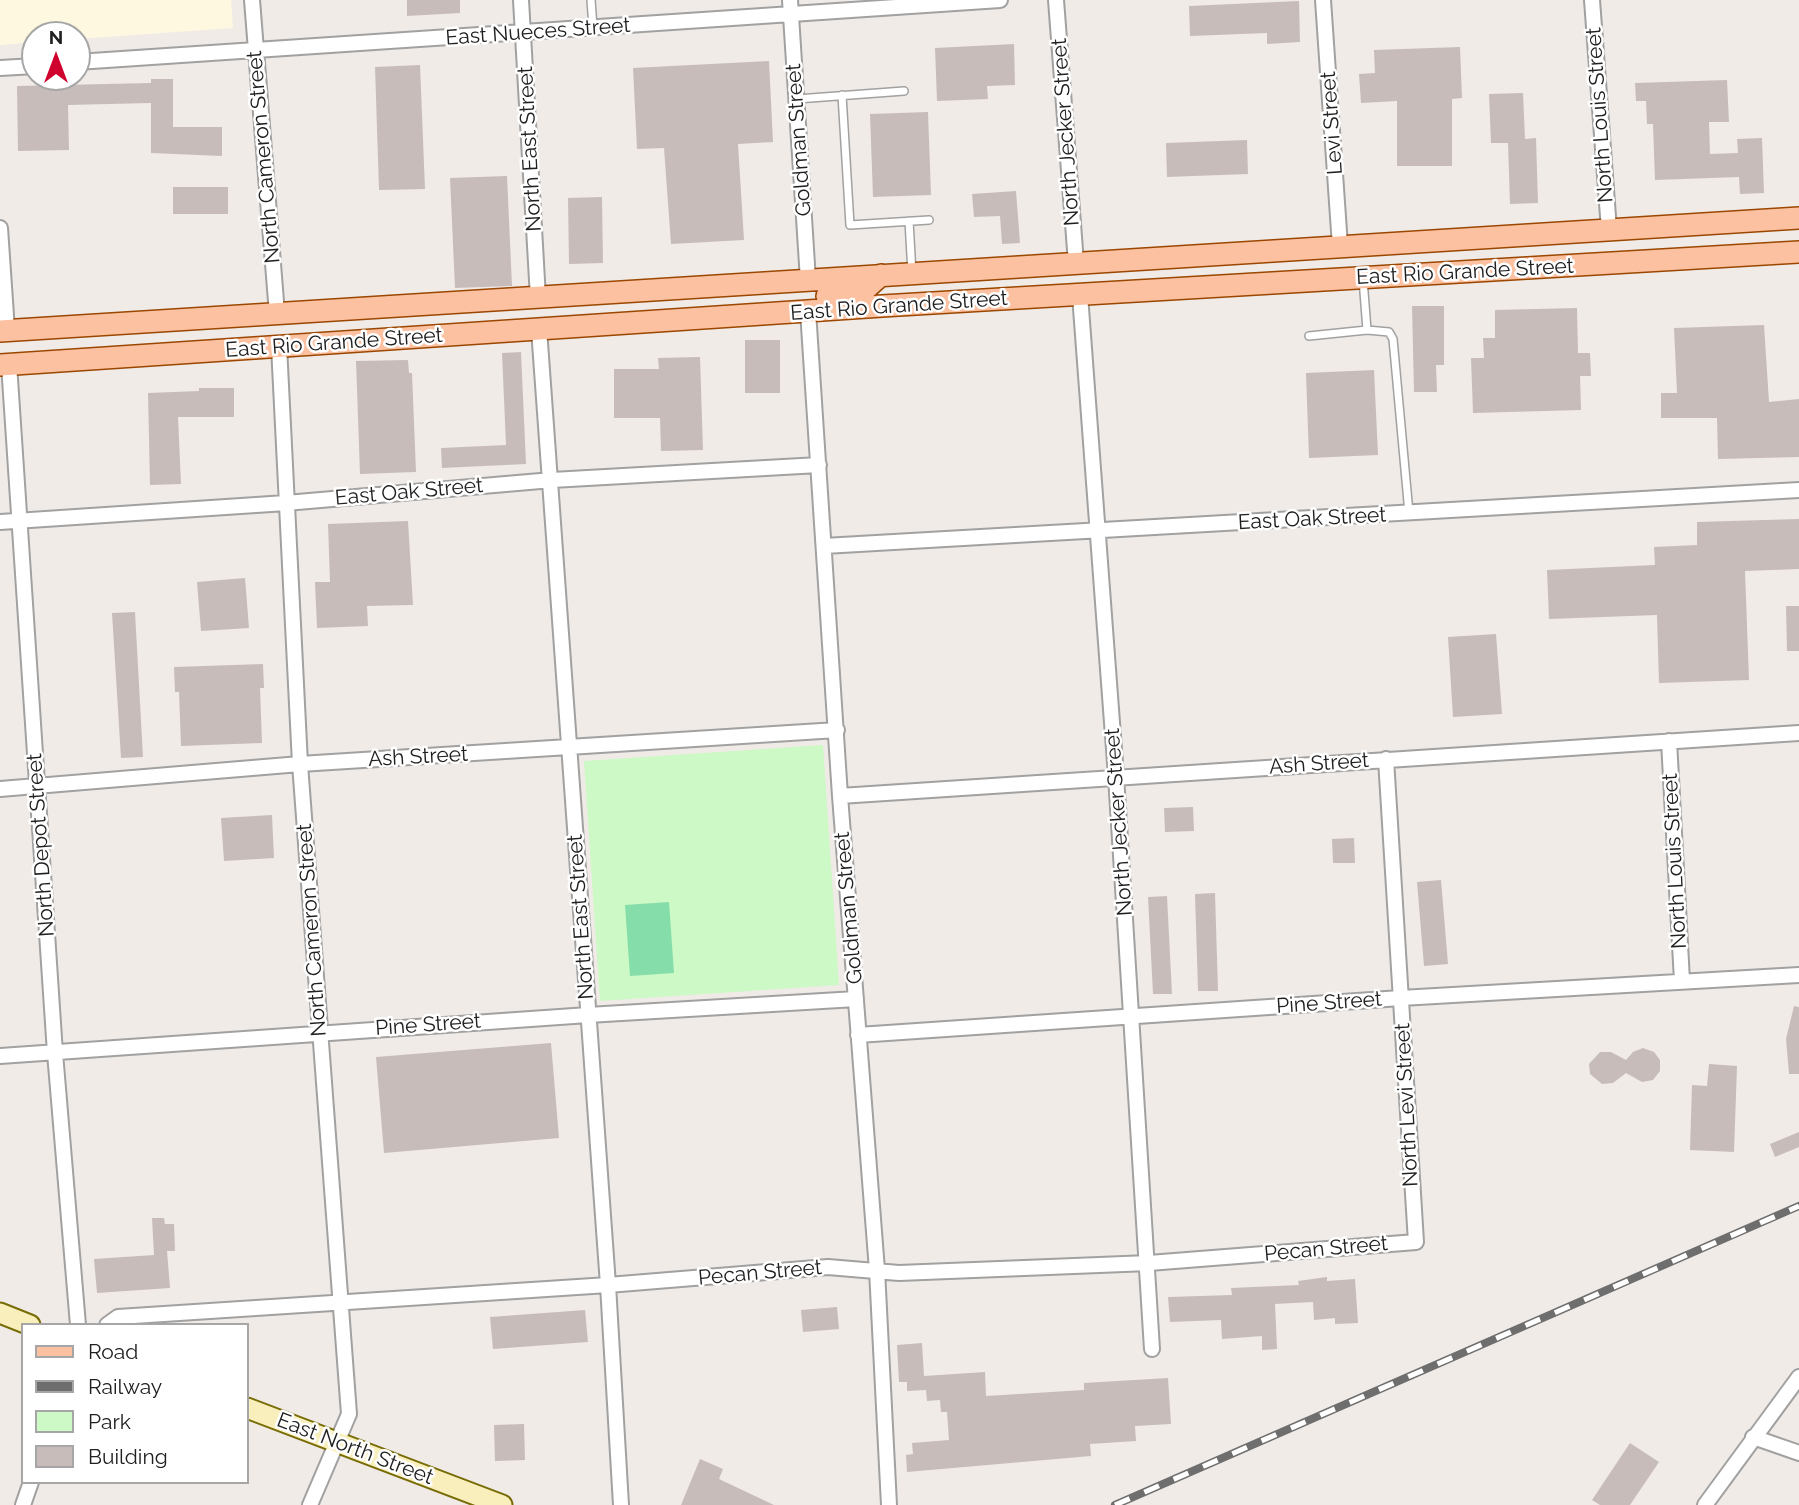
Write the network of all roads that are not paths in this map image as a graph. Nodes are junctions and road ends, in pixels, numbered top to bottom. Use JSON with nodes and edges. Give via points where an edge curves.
{"nodes":[{"id":1,"x":252,"y":0,"type":"edge"},
{"id":2,"x":521,"y":0,"type":"edge"},
{"id":3,"x":592,"y":0,"type":"edge"},
{"id":4,"x":1000,"y":0,"type":"edge"},
{"id":5,"x":1056,"y":0,"type":"edge"},
{"id":6,"x":1323,"y":0,"type":"edge"},
{"id":7,"x":1592,"y":0,"type":"edge"},
{"id":8,"x":790,"y":7,"type":"edge"},
{"id":9,"x":593,"y":28,"type":"junction"},
{"id":10,"x":524,"y":33,"type":"junction"},
{"id":11,"x":255,"y":48,"type":"junction"},
{"id":12,"x":91,"y":61,"type":"edge"},
{"id":13,"x":21,"y":67,"type":"edge"},
{"id":14,"x":0,"y":68,"type":"edge"},
{"id":15,"x":904,"y":91,"type":"dead end"},
{"id":16,"x":842,"y":95,"type":"junction"},
{"id":17,"x":796,"y":99,"type":"junction"},
{"id":18,"x":1799,"y":218,"type":"edge"},
{"id":19,"x":929,"y":220,"type":"dead end"},
{"id":20,"x":909,"y":221,"type":"junction"},
{"id":21,"x":0,"y":228,"type":"edge"},
{"id":22,"x":1609,"y":230,"type":"junction"},
{"id":23,"x":1340,"y":246,"type":"junction"},
{"id":24,"x":1799,"y":252,"type":"edge"},
{"id":25,"x":1076,"y":263,"type":"junction"},
{"id":26,"x":912,"y":274,"type":"junction"},
{"id":27,"x":881,"y":275,"type":"junction"},
{"id":28,"x":1363,"y":278,"type":"junction"},
{"id":29,"x":808,"y":280,"type":"junction"},
{"id":30,"x":1080,"y":295,"type":"junction"},
{"id":31,"x":538,"y":298,"type":"junction"},
{"id":32,"x":808,"y":311,"type":"junction"},
{"id":33,"x":277,"y":314,"type":"junction"},
{"id":34,"x":732,"y":316,"type":"junction"},
{"id":35,"x":539,"y":329,"type":"junction"},
{"id":36,"x":1367,"y":330,"type":"junction"},
{"id":37,"x":4,"y":331,"type":"edge"},
{"id":38,"x":1309,"y":336,"type":"dead end"},
{"id":39,"x":279,"y":346,"type":"junction"},
{"id":40,"x":5,"y":365,"type":"edge"},
{"id":41,"x":819,"y":465,"type":"junction"},
{"id":42,"x":552,"y":480,"type":"junction"},
{"id":43,"x":1799,"y":490,"type":"edge"},
{"id":44,"x":286,"y":503,"type":"junction"},
{"id":45,"x":1409,"y":513,"type":"junction"},
{"id":46,"x":19,"y":521,"type":"junction"},
{"id":47,"x":0,"y":522,"type":"edge"},
{"id":48,"x":1099,"y":531,"type":"junction"},
{"id":49,"x":824,"y":546,"type":"junction"},
{"id":50,"x":837,"y":730,"type":"junction"},
{"id":51,"x":1799,"y":733,"type":"edge"},
{"id":52,"x":1669,"y":741,"type":"junction"},
{"id":53,"x":570,"y":748,"type":"junction"},
{"id":54,"x":1386,"y":759,"type":"junction"},
{"id":55,"x":300,"y":764,"type":"junction"},
{"id":56,"x":1116,"y":776,"type":"junction"},
{"id":57,"x":37,"y":787,"type":"junction"},
{"id":58,"x":0,"y":789,"type":"edge"},
{"id":59,"x":840,"y":796,"type":"junction"},
{"id":60,"x":1799,"y":975,"type":"edge"},
{"id":61,"x":1682,"y":981,"type":"junction"},
{"id":62,"x":1401,"y":998,"type":"junction"},
{"id":63,"x":856,"y":999,"type":"junction"},
{"id":64,"x":588,"y":1014,"type":"junction"},
{"id":65,"x":1132,"y":1016,"type":"junction"},
{"id":66,"x":319,"y":1033,"type":"junction"},
{"id":67,"x":858,"y":1035,"type":"junction"},
{"id":68,"x":55,"y":1053,"type":"junction"},
{"id":69,"x":0,"y":1056,"type":"edge"},
{"id":70,"x":1416,"y":1241,"type":"joint"},
{"id":71,"x":1149,"y":1263,"type":"junction"},
{"id":72,"x":877,"y":1269,"type":"junction"},
{"id":73,"x":608,"y":1285,"type":"junction"},
{"id":74,"x":341,"y":1302,"type":"junction"},
{"id":75,"x":0,"y":1313,"type":"edge"},
{"id":76,"x":25,"y":1323,"type":"edge"},
{"id":77,"x":78,"y":1323,"type":"edge"},
{"id":78,"x":110,"y":1323,"type":"edge"},
{"id":79,"x":1152,"y":1349,"type":"dead end"},
{"id":80,"x":1799,"y":1377,"type":"edge"},
{"id":81,"x":248,"y":1408,"type":"edge"},
{"id":82,"x":1754,"y":1437,"type":"junction"},
{"id":83,"x":335,"y":1442,"type":"junction"},
{"id":84,"x":1799,"y":1453,"type":"edge"},
{"id":85,"x":30,"y":1484,"type":"edge"},
{"id":86,"x":23,"y":1505,"type":"edge"},
{"id":87,"x":310,"y":1505,"type":"edge"},
{"id":88,"x":502,"y":1505,"type":"edge"},
{"id":89,"x":621,"y":1505,"type":"edge"},
{"id":90,"x":889,"y":1505,"type":"edge"},
{"id":91,"x":1704,"y":1505,"type":"edge"}],
"edges":[{"from":1,"to":11,"type":"street","name":"North Cameron Street"},
{"from":2,"to":10,"type":"street","name":"North East Street"},
{"from":3,"to":9,"type":"lane"},
{"from":4,"to":8,"type":"street","name":"East Nueces Street"},
{"from":5,"to":25,"type":"street","name":"North Jecker Street"},
{"from":6,"to":23,"type":"street","name":"Levi Street"},
{"from":7,"to":22,"type":"street","name":"North Louis Street"},
{"from":8,"to":9,"type":"street","name":"East Nueces Street"},
{"from":8,"to":17,"type":"street","name":"Goldman Street"},
{"from":9,"to":10,"type":"street","name":"East Nueces Street"},
{"from":10,"to":11,"type":"street","name":"East Nueces Street"},
{"from":10,"to":31,"type":"street","name":"North East Street"},
{"from":11,"to":12,"type":"street","name":"East Nueces Street"},
{"from":11,"to":33,"type":"street","name":"North Cameron Street"},
{"from":13,"to":14,"type":"street"},
{"from":15,"to":16,"type":"lane"},
{"from":16,"to":17,"type":"lane"},
{"from":16,"to":20,"type":"lane","via":[[850,225]]},
{"from":17,"to":29,"type":"street","name":"Goldman Street"},
{"from":18,"to":22,"type":"main road","name":"East Rio Grande Street"},
{"from":19,"to":20,"type":"lane"},
{"from":20,"to":26,"type":"lane"},
{"from":21,"to":37,"type":"street"},
{"from":22,"to":23,"type":"main road","name":"East Rio Grande Street"},
{"from":23,"to":25,"type":"main road","name":"East Rio Grande Street"},
{"from":24,"to":28,"type":"main road","name":"East Rio Grande Street"},
{"from":25,"to":26,"type":"main road","name":"East Rio Grande Street"},
{"from":26,"to":27,"type":"main road","name":"East Rio Grande Street"},
{"from":27,"to":29,"type":"main road","name":"East Rio Grande Street"},
{"from":27,"to":32,"type":"main road","via":[[861,293],[820,297]]},
{"from":28,"to":30,"type":"main road","name":"East Rio Grande Street"},
{"from":28,"to":36,"type":"lane"},
{"from":29,"to":31,"type":"main road","name":"East Rio Grande Street"},
{"from":29,"to":34,"type":"main road","via":[[798,293],[747,302]]},
{"from":30,"to":32,"type":"main road","name":"East Rio Grande Street"},
{"from":30,"to":48,"type":"street","name":"North Jecker Street"},
{"from":31,"to":33,"type":"main road","name":"East Rio Grande Street"},
{"from":32,"to":34,"type":"main road","name":"East Rio Grande Street"},
{"from":32,"to":41,"type":"street","name":"Goldman Street"},
{"from":33,"to":37,"type":"main road","name":"East Rio Grande Street"},
{"from":34,"to":35,"type":"main road","name":"East Rio Grande Street"},
{"from":35,"to":39,"type":"main road","name":"East Rio Grande Street"},
{"from":35,"to":42,"type":"street","name":"North East Street"},
{"from":36,"to":38,"type":"lane"},
{"from":36,"to":45,"type":"lane","via":[[1389,332],[1393,339]]},
{"from":39,"to":40,"type":"main road","name":"East Rio Grande Street"},
{"from":39,"to":44,"type":"street","name":"North Cameron Street"},
{"from":40,"to":46,"type":"street","name":"North Depot Street"},
{"from":41,"to":42,"type":"street","name":"East Oak Street"},
{"from":41,"to":49,"type":"street","name":"Goldman Street"},
{"from":42,"to":44,"type":"street","name":"East Oak Street"},
{"from":42,"to":53,"type":"street","name":"North East Street"},
{"from":43,"to":45,"type":"street","name":"East Oak Street"},
{"from":44,"to":46,"type":"street","name":"East Oak Street"},
{"from":44,"to":55,"type":"street","name":"North Cameron Street"},
{"from":45,"to":48,"type":"street","name":"East Oak Street"},
{"from":46,"to":47,"type":"street","name":"East Oak Street"},
{"from":46,"to":57,"type":"street","name":"North Depot Street"},
{"from":48,"to":49,"type":"street","name":"East Oak Street"},
{"from":48,"to":56,"type":"street","name":"North Jecker Street"},
{"from":49,"to":50,"type":"street","name":"Goldman Street"},
{"from":50,"to":53,"type":"street","name":"Ash Street"},
{"from":50,"to":59,"type":"street","name":"Goldman Street"},
{"from":51,"to":52,"type":"street","name":"Ash Street"},
{"from":52,"to":54,"type":"street","name":"Ash Street"},
{"from":52,"to":61,"type":"street","name":"North Louis Street"},
{"from":53,"to":55,"type":"street","name":"Ash Street"},
{"from":53,"to":64,"type":"street","name":"North East Street"},
{"from":54,"to":56,"type":"street","name":"Ash Street"},
{"from":54,"to":62,"type":"street","name":"North Levi Street"},
{"from":55,"to":57,"type":"street","name":"Ash Street"},
{"from":55,"to":66,"type":"street","name":"North Cameron Street"},
{"from":56,"to":59,"type":"street","name":"Ash Street"},
{"from":56,"to":65,"type":"street","name":"North Jecker Street"},
{"from":57,"to":58,"type":"street","name":"Ash Street"},
{"from":57,"to":68,"type":"street","name":"North Depot Street"},
{"from":59,"to":63,"type":"street","name":"Goldman Street"},
{"from":60,"to":61,"type":"street","name":"Pine Street"},
{"from":61,"to":62,"type":"street","name":"Pine Street"},
{"from":62,"to":65,"type":"street","name":"Pine Street"},
{"from":62,"to":70,"type":"street","name":"North Levi Street"},
{"from":63,"to":64,"type":"street","name":"Pine Street"},
{"from":63,"to":67,"type":"street","name":"Goldman Street"},
{"from":64,"to":66,"type":"street","name":"Pine Street"},
{"from":64,"to":73,"type":"street","name":"North East Street"},
{"from":65,"to":67,"type":"street","name":"Pine Street"},
{"from":65,"to":71,"type":"street","name":"North Jecker Street"},
{"from":66,"to":68,"type":"street","name":"Pine Street"},
{"from":66,"to":74,"type":"street","name":"North Cameron Street"},
{"from":67,"to":72,"type":"street","name":"Goldman Street"},
{"from":68,"to":69,"type":"street","name":"Pine Street"},
{"from":68,"to":77,"type":"street","name":"North Depot Street"},
{"from":70,"to":71,"type":"street","name":"Pecan Street"},
{"from":71,"to":72,"type":"street","name":"Pecan Street","via":[[899,1273]]},
{"from":71,"to":79,"type":"street","name":"North Jecker Street"},
{"from":72,"to":73,"type":"street","name":"Pecan Street","via":[[828,1267]]},
{"from":72,"to":90,"type":"street","name":"Goldman Street"},
{"from":73,"to":74,"type":"street","name":"Pecan Street"},
{"from":73,"to":89,"type":"street","name":"North East Street"},
{"from":74,"to":78,"type":"street","name":"Pecan Street","via":[[118,1317]]},
{"from":74,"to":83,"type":"street","name":"North Cameron Street","via":[[349,1414]]},
{"from":75,"to":76,"type":"street"},
{"from":80,"to":82,"type":"street"},
{"from":81,"to":83,"type":"street","name":"East North Street"},
{"from":82,"to":84,"type":"street"},
{"from":82,"to":91,"type":"street"},
{"from":83,"to":87,"type":"street","name":"North Cameron Street"},
{"from":83,"to":88,"type":"street","name":"East North Street"},
{"from":85,"to":86,"type":"street"}]}
